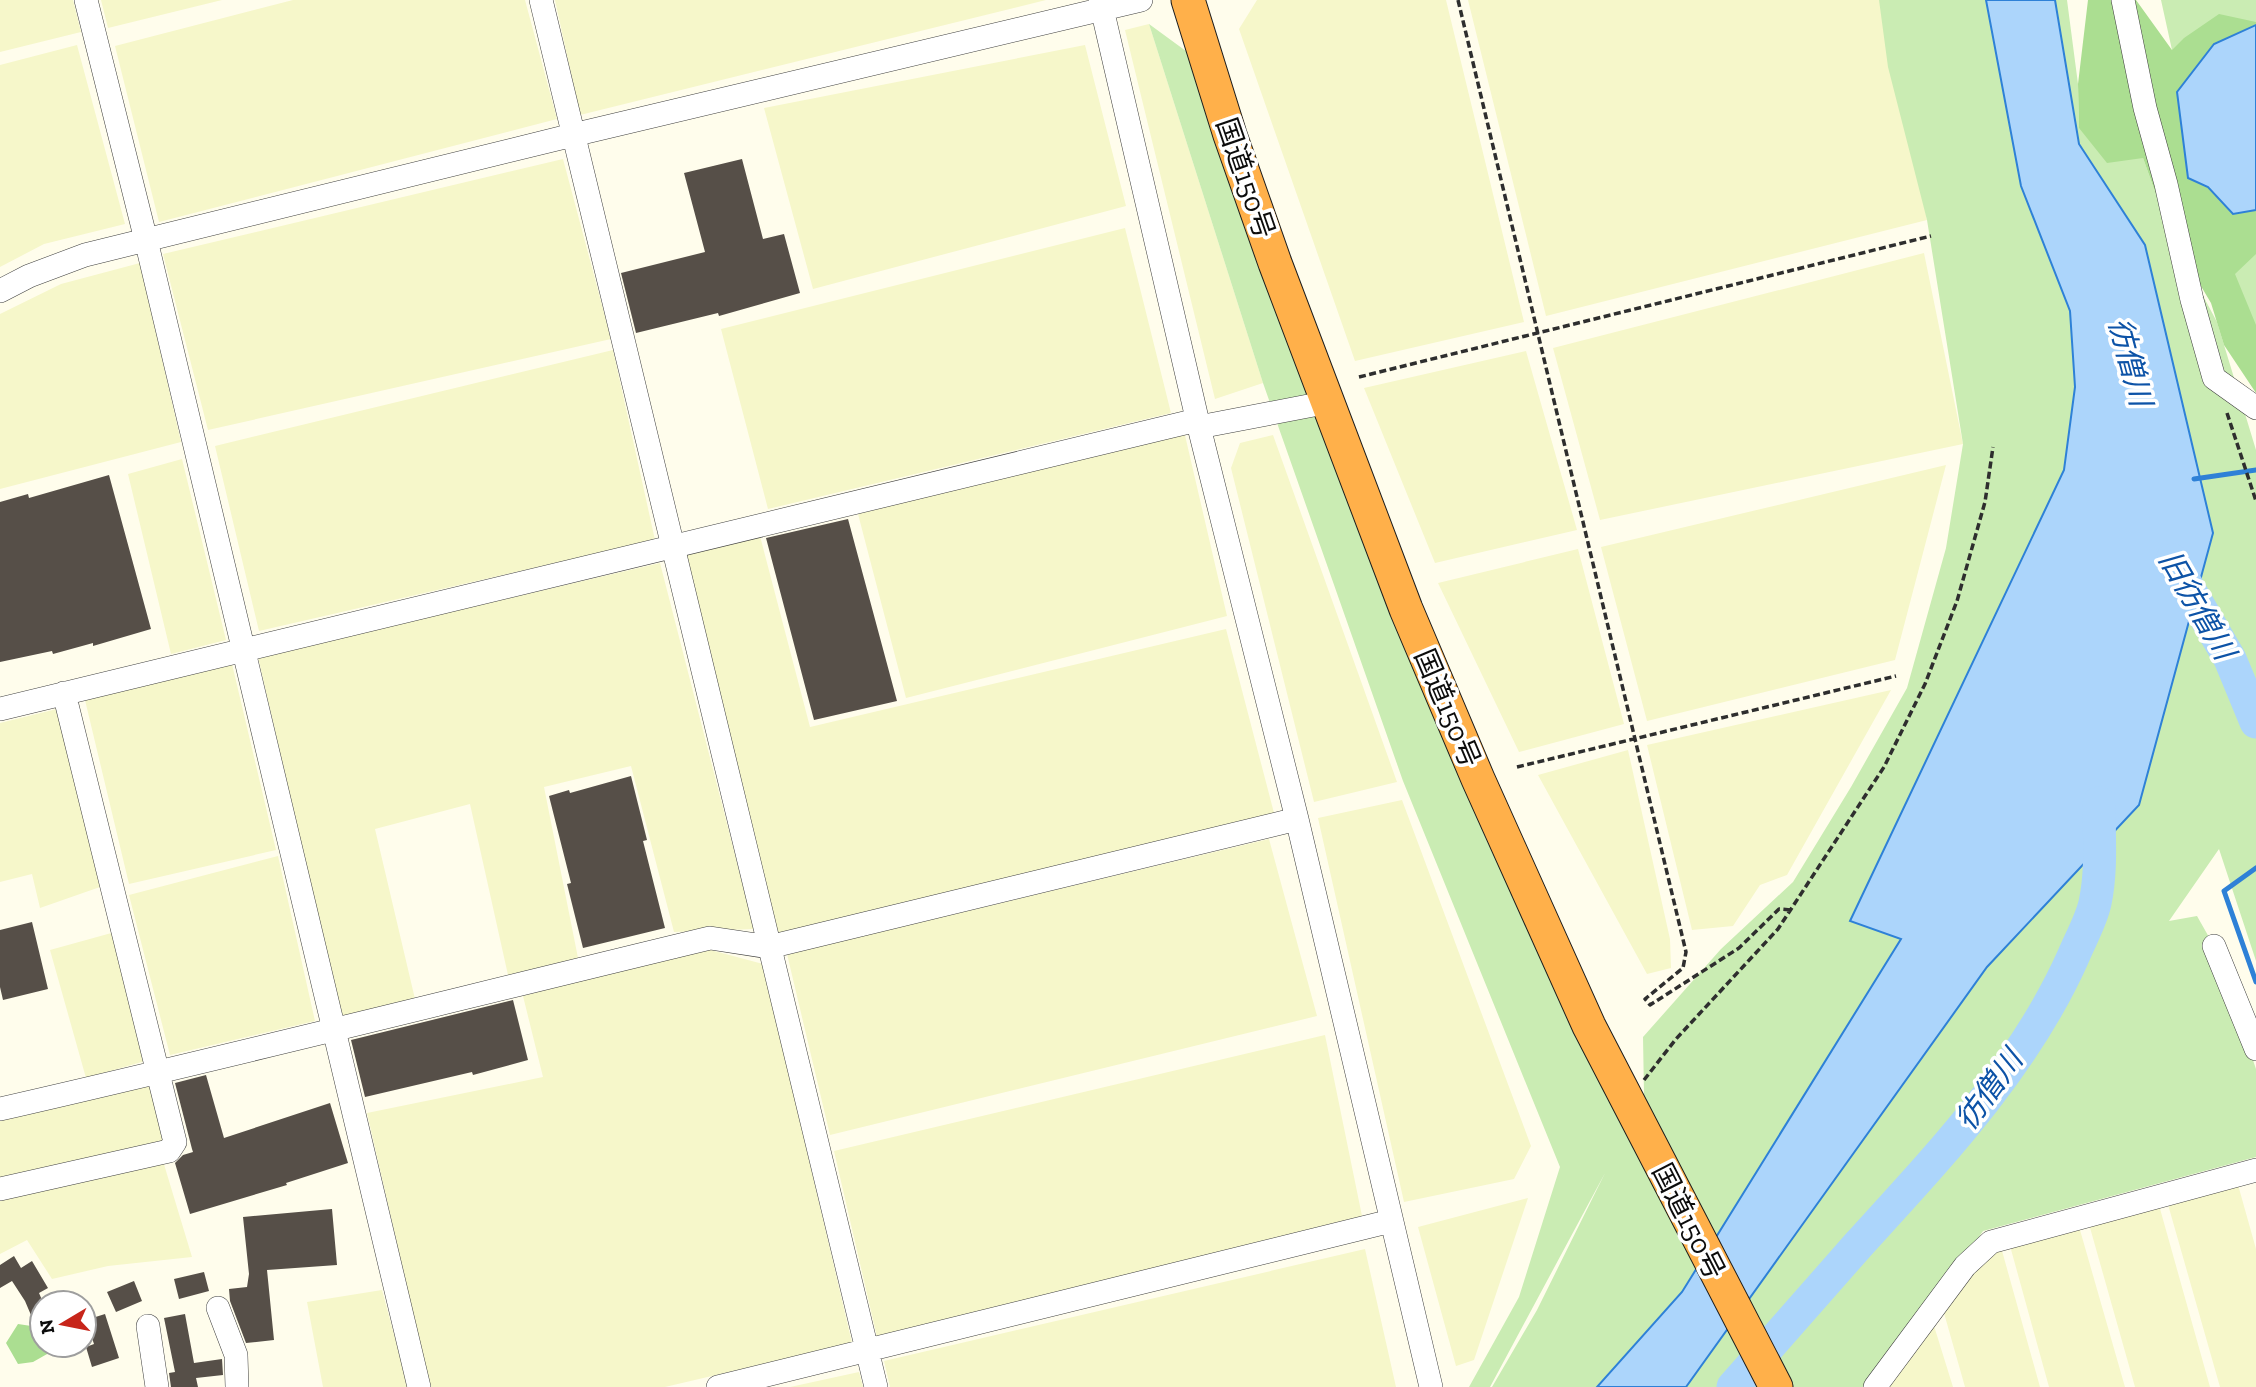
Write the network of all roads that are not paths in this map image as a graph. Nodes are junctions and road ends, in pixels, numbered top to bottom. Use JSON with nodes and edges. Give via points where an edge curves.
{"nodes":[{"id":1,"x":86,"y":0,"type":"edge"},
{"id":2,"x":541,"y":0,"type":"edge"},
{"id":3,"x":1141,"y":0,"type":"edge"},
{"id":4,"x":1188,"y":0,"type":"edge"},
{"id":5,"x":2123,"y":0,"type":"edge"},
{"id":6,"x":1101,"y":4,"type":"edge"},
{"id":7,"x":573,"y":135,"type":"junction"},
{"id":8,"x":146,"y":240,"type":"junction"},
{"id":9,"x":0,"y":291,"type":"edge"},
{"id":10,"x":1329,"y":402,"type":"junction"},
{"id":11,"x":2256,"y":408,"type":"edge"},
{"id":12,"x":1198,"y":423,"type":"junction"},
{"id":13,"x":673,"y":546,"type":"junction"},
{"id":14,"x":244,"y":649,"type":"junction"},
{"id":15,"x":64,"y":693,"type":"junction"},
{"id":16,"x":0,"y":709,"type":"edge"},
{"id":17,"x":1297,"y":819,"type":"junction"},
{"id":18,"x":2214,"y":946,"type":"dead end"},
{"id":19,"x":769,"y":947,"type":"junction"},
{"id":20,"x":335,"y":1028,"type":"junction"},
{"id":21,"x":2256,"y":1049,"type":"edge"},
{"id":22,"x":159,"y":1073,"type":"junction"},
{"id":23,"x":0,"y":1109,"type":"edge"},
{"id":24,"x":2256,"y":1170,"type":"edge"},
{"id":25,"x":0,"y":1189,"type":"edge"},
{"id":26,"x":1391,"y":1221,"type":"junction"},
{"id":27,"x":218,"y":1308,"type":"dead end"},
{"id":28,"x":148,"y":1326,"type":"dead end"},
{"id":29,"x":867,"y":1350,"type":"junction"},
{"id":30,"x":157,"y":1387,"type":"edge"},
{"id":31,"x":237,"y":1387,"type":"edge"},
{"id":32,"x":419,"y":1387,"type":"edge"},
{"id":33,"x":718,"y":1387,"type":"edge"},
{"id":34,"x":876,"y":1387,"type":"edge"},
{"id":35,"x":1431,"y":1387,"type":"edge"},
{"id":36,"x":1776,"y":1387,"type":"edge"},
{"id":37,"x":1875,"y":1387,"type":"edge"}],
"edges":[{"from":1,"to":8,"type":"street"},
{"from":2,"to":7,"type":"street"},
{"from":3,"to":6,"type":"street"},
{"from":4,"to":10,"type":"highway","name":"国道150号","via":[[1275,263]]},
{"from":5,"to":11,"type":"street","via":[[2145,108],[2214,378]]},
{"from":6,"to":7,"type":"street"},
{"from":6,"to":12,"type":"street"},
{"from":7,"to":8,"type":"street"},
{"from":7,"to":13,"type":"street"},
{"from":8,"to":9,"type":"street","via":[[85,255]]},
{"from":8,"to":14,"type":"street"},
{"from":10,"to":12,"type":"street"},
{"from":10,"to":36,"type":"highway","name":"国道150号","via":[[1365,506],[1437,682],[1550,941]]},
{"from":12,"to":13,"type":"street"},
{"from":12,"to":17,"type":"street"},
{"from":13,"to":14,"type":"street"},
{"from":13,"to":19,"type":"street"},
{"from":14,"to":15,"type":"street"},
{"from":14,"to":20,"type":"street"},
{"from":15,"to":16,"type":"street"},
{"from":15,"to":22,"type":"street"},
{"from":17,"to":19,"type":"street"},
{"from":17,"to":26,"type":"street"},
{"from":18,"to":21,"type":"street"},
{"from":19,"to":20,"type":"street","via":[[710,939]]},
{"from":19,"to":29,"type":"street"},
{"from":20,"to":22,"type":"street"},
{"from":20,"to":32,"type":"street"},
{"from":22,"to":23,"type":"street"},
{"from":22,"to":25,"type":"street","via":[[176,1142],[169,1151]]},
{"from":24,"to":37,"type":"street","via":[[1990,1242],[1965,1266]]},
{"from":26,"to":29,"type":"street"},
{"from":26,"to":35,"type":"street"},
{"from":27,"to":31,"type":"street","via":[[236,1355]]},
{"from":28,"to":30,"type":"street"},
{"from":29,"to":33,"type":"street"},
{"from":29,"to":34,"type":"street"}]}
